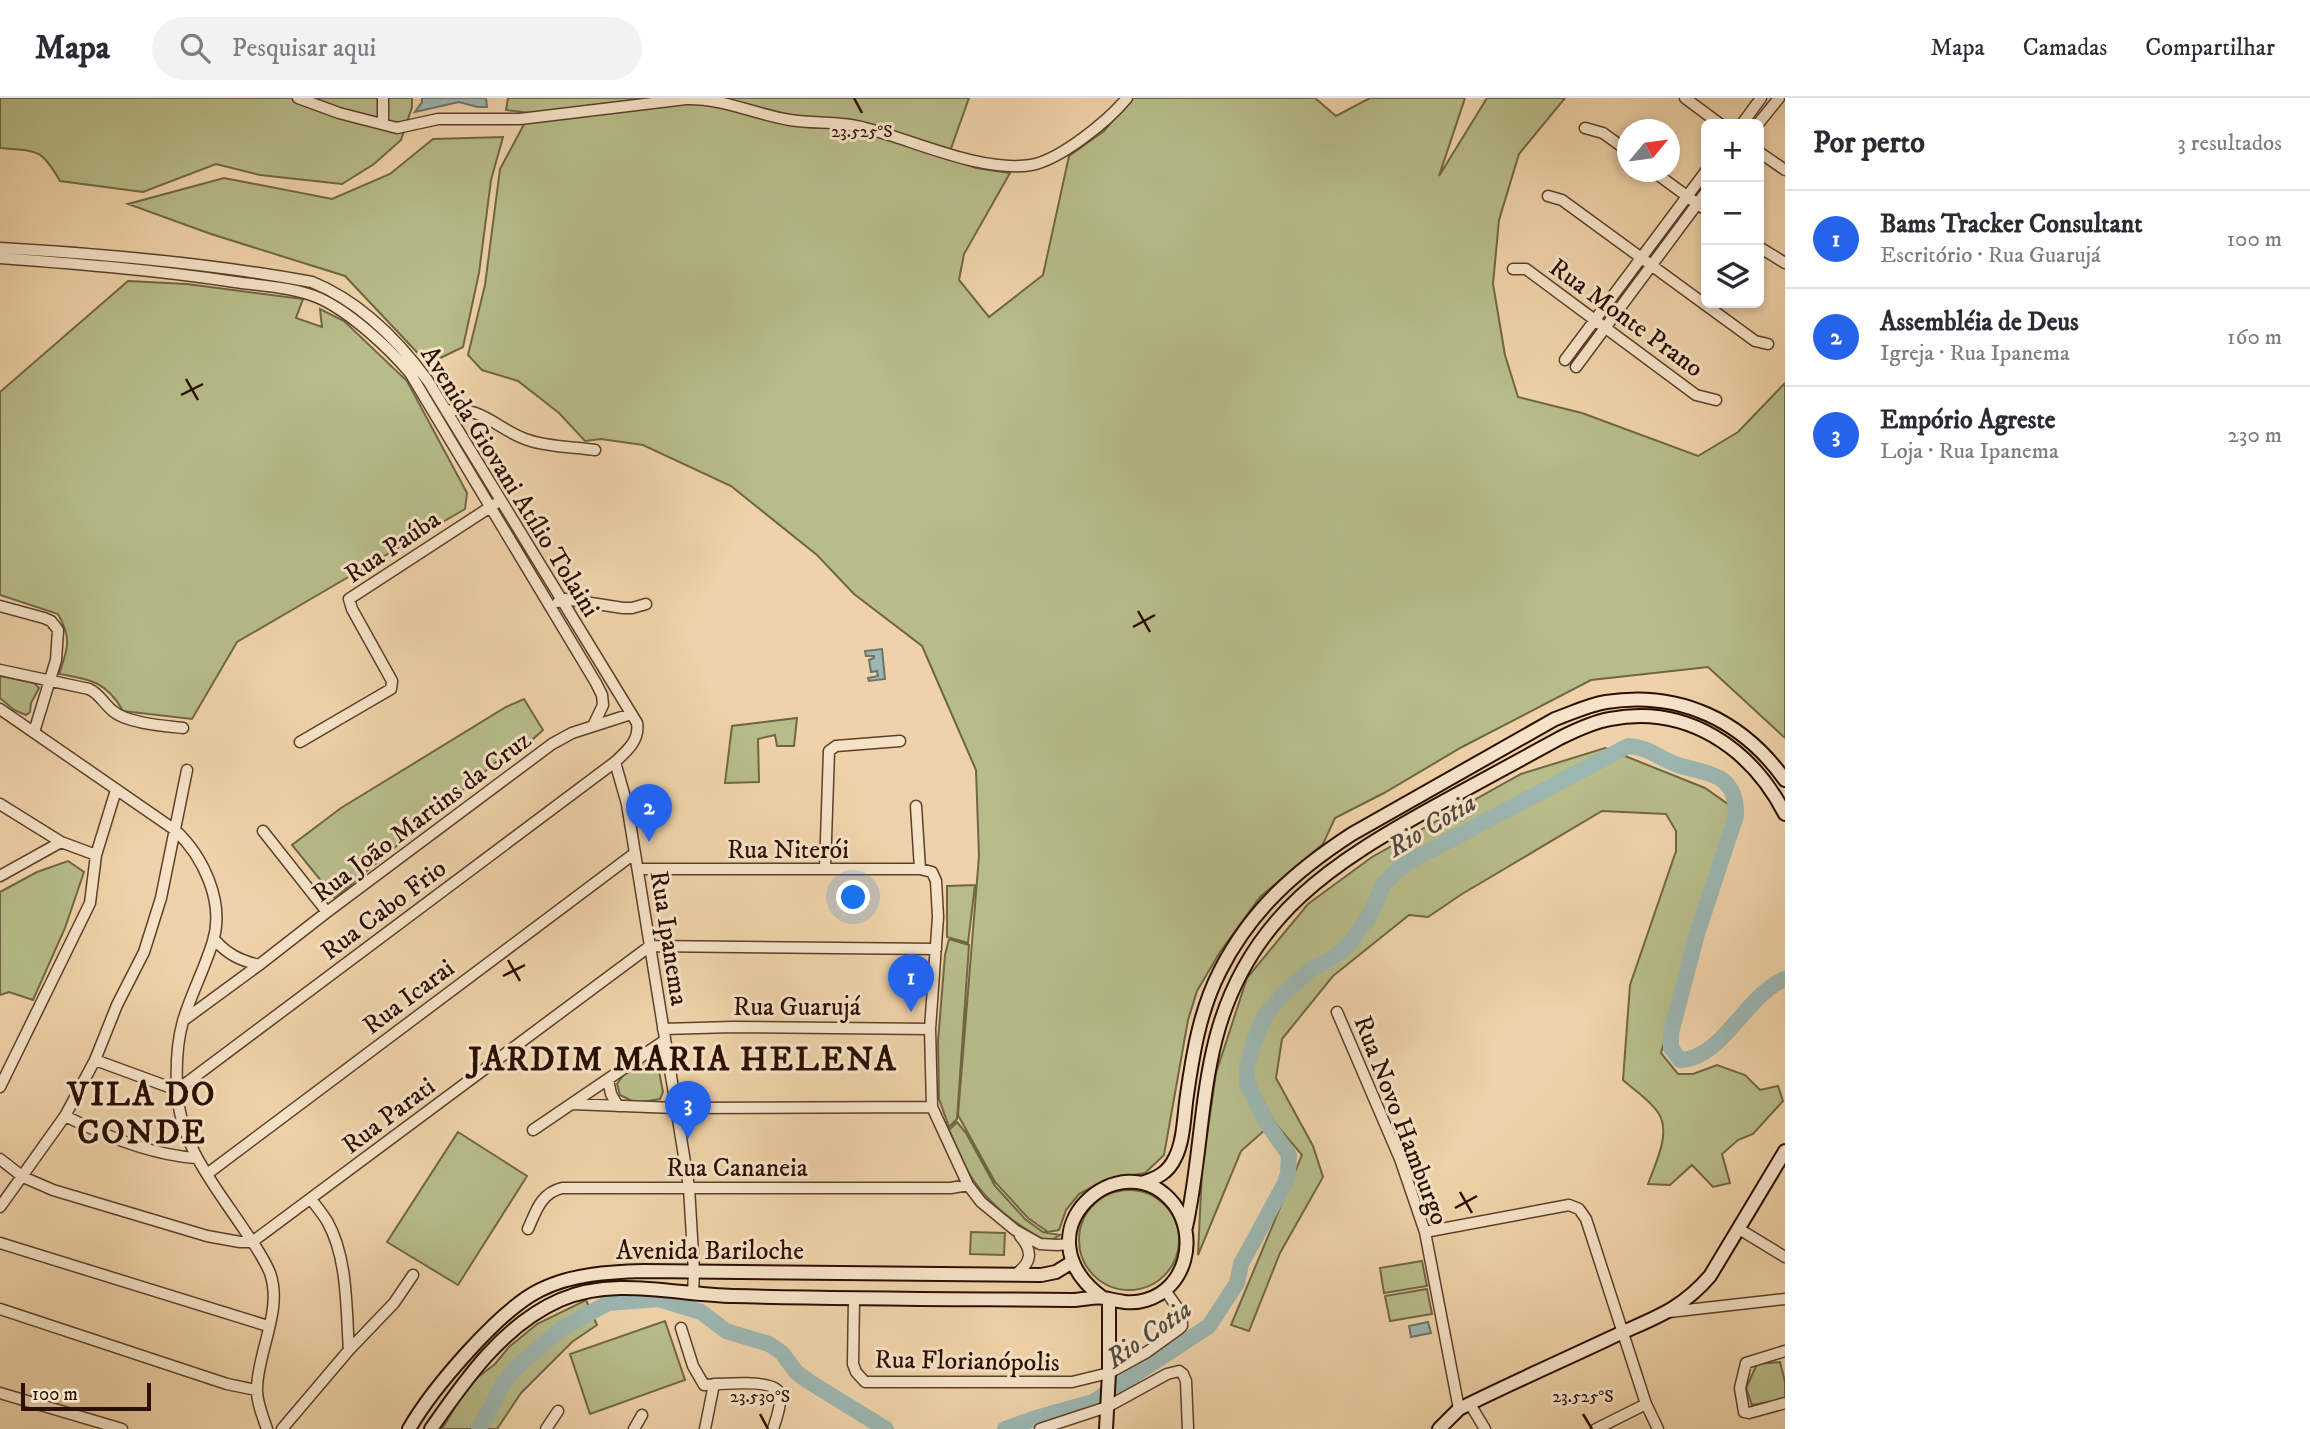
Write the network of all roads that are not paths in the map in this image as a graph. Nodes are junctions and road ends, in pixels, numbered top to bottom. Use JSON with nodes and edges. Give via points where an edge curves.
{"nodes":[{"id":1,"x":298,"y":98,"type":"edge"},
{"id":2,"x":383,"y":98,"type":"edge"},
{"id":3,"x":707,"y":98,"type":"edge"},
{"id":4,"x":1126,"y":98,"type":"edge"},
{"id":5,"x":1685,"y":98,"type":"edge"},
{"id":6,"x":1762,"y":98,"type":"edge"},
{"id":7,"x":1779,"y":98,"type":"edge"},
{"id":8,"x":1713,"y":119,"type":"edge"},
{"id":9,"x":1746,"y":119,"type":"edge"},
{"id":10,"x":1762,"y":119,"type":"edge"},
{"id":11,"x":383,"y":124,"type":"junction"},
{"id":12,"x":1585,"y":128,"type":"dead end"},
{"id":13,"x":1617,"y":143,"type":"edge"},
{"id":14,"x":1764,"y":155,"type":"edge"},
{"id":15,"x":1785,"y":170,"type":"edge"},
{"id":16,"x":1701,"y":178,"type":"edge"},
{"id":17,"x":1667,"y":182,"type":"edge"},
{"id":18,"x":1548,"y":196,"type":"dead end"},
{"id":19,"x":1687,"y":197,"type":"junction"},
{"id":20,"x":1701,"y":206,"type":"edge"},
{"id":21,"x":1701,"y":208,"type":"edge"},
{"id":22,"x":0,"y":248,"type":"edge"},
{"id":23,"x":1764,"y":250,"type":"edge"},
{"id":24,"x":0,"y":258,"type":"edge"},
{"id":25,"x":1642,"y":258,"type":"junction"},
{"id":26,"x":1785,"y":263,"type":"edge"},
{"id":27,"x":1651,"y":266,"type":"junction"},
{"id":28,"x":1513,"y":269,"type":"dead end"},
{"id":29,"x":1594,"y":319,"type":"junction"},
{"id":30,"x":1606,"y":327,"type":"junction"},
{"id":31,"x":1768,"y":344,"type":"dead end"},
{"id":32,"x":1565,"y":360,"type":"dead end"},
{"id":33,"x":1576,"y":368,"type":"dead end"},
{"id":34,"x":1716,"y":400,"type":"dead end"},
{"id":35,"x":446,"y":411,"type":"junction"},
{"id":36,"x":595,"y":450,"type":"dead end"},
{"id":37,"x":500,"y":501,"type":"junction"},
{"id":38,"x":491,"y":507,"type":"junction"},
{"id":39,"x":561,"y":600,"type":"junction"},
{"id":40,"x":646,"y":604,"type":"dead end"},
{"id":41,"x":0,"y":606,"type":"edge"},
{"id":42,"x":551,"y":606,"type":"junction"},
{"id":43,"x":0,"y":670,"type":"edge"},
{"id":44,"x":49,"y":680,"type":"junction"},
{"id":45,"x":0,"y":709,"type":"edge"},
{"id":46,"x":10,"y":717,"type":"junction"},
{"id":47,"x":634,"y":718,"type":"junction"},
{"id":48,"x":0,"y":723,"type":"edge"},
{"id":49,"x":593,"y":726,"type":"junction"},
{"id":50,"x":183,"y":728,"type":"dead end"},
{"id":51,"x":34,"y":732,"type":"junction"},
{"id":52,"x":900,"y":740,"type":"dead end"},
{"id":53,"x":300,"y":742,"type":"dead end"},
{"id":54,"x":615,"y":762,"type":"junction"},
{"id":55,"x":187,"y":770,"type":"dead end"},
{"id":56,"x":1785,"y":780,"type":"edge"},
{"id":57,"x":116,"y":790,"type":"junction"},
{"id":58,"x":0,"y":804,"type":"edge"},
{"id":59,"x":916,"y":806,"type":"dead end"},
{"id":60,"x":1785,"y":814,"type":"edge"},
{"id":61,"x":175,"y":830,"type":"junction"},
{"id":62,"x":263,"y":831,"type":"dead end"},
{"id":63,"x":61,"y":842,"type":"junction"},
{"id":64,"x":635,"y":853,"type":"junction"},
{"id":65,"x":96,"y":855,"type":"junction"},
{"id":66,"x":638,"y":869,"type":"junction"},
{"id":67,"x":825,"y":869,"type":"junction"},
{"id":68,"x":920,"y":869,"type":"junction"},
{"id":69,"x":0,"y":876,"type":"edge"},
{"id":70,"x":327,"y":912,"type":"junction"},
{"id":71,"x":214,"y":939,"type":"junction"},
{"id":72,"x":650,"y":946,"type":"junction"},
{"id":73,"x":936,"y":949,"type":"junction"},
{"id":74,"x":259,"y":965,"type":"junction"},
{"id":75,"x":1337,"y":1012,"type":"dead end"},
{"id":76,"x":183,"y":1020,"type":"junction"},
{"id":77,"x":663,"y":1029,"type":"junction"},
{"id":78,"x":930,"y":1029,"type":"junction"},
{"id":79,"x":664,"y":1041,"type":"junction"},
{"id":80,"x":95,"y":1060,"type":"junction"},
{"id":81,"x":608,"y":1079,"type":"junction"},
{"id":82,"x":0,"y":1087,"type":"edge"},
{"id":83,"x":177,"y":1090,"type":"junction"},
{"id":84,"x":572,"y":1104,"type":"junction"},
{"id":85,"x":618,"y":1106,"type":"junction"},
{"id":86,"x":932,"y":1107,"type":"junction"},
{"id":87,"x":675,"y":1108,"type":"junction"},
{"id":88,"x":65,"y":1116,"type":"junction"},
{"id":89,"x":533,"y":1130,"type":"dead end"},
{"id":90,"x":1785,"y":1151,"type":"edge"},
{"id":91,"x":196,"y":1158,"type":"junction"},
{"id":92,"x":0,"y":1159,"type":"edge"},
{"id":93,"x":207,"y":1174,"type":"junction"},
{"id":94,"x":23,"y":1177,"type":"junction"},
{"id":95,"x":1142,"y":1183,"type":"junction"},
{"id":96,"x":968,"y":1185,"type":"junction"},
{"id":97,"x":689,"y":1187,"type":"junction"},
{"id":98,"x":311,"y":1199,"type":"junction"},
{"id":99,"x":0,"y":1207,"type":"edge"},
{"id":100,"x":1186,"y":1227,"type":"junction"},
{"id":101,"x":528,"y":1228,"type":"dead end"},
{"id":102,"x":1739,"y":1229,"type":"junction"},
{"id":103,"x":1015,"y":1230,"type":"junction"},
{"id":104,"x":1425,"y":1232,"type":"junction"},
{"id":105,"x":252,"y":1242,"type":"junction"},
{"id":106,"x":0,"y":1243,"type":"edge"},
{"id":107,"x":1069,"y":1244,"type":"junction"},
{"id":108,"x":1785,"y":1257,"type":"edge"},
{"id":109,"x":1072,"y":1262,"type":"junction"},
{"id":110,"x":694,"y":1272,"type":"junction"},
{"id":111,"x":1016,"y":1274,"type":"junction"},
{"id":112,"x":413,"y":1275,"type":"dead end"},
{"id":113,"x":1165,"y":1290,"type":"junction"},
{"id":114,"x":693,"y":1294,"type":"junction"},
{"id":115,"x":853,"y":1299,"type":"junction"},
{"id":116,"x":1106,"y":1299,"type":"junction"},
{"id":117,"x":1785,"y":1299,"type":"edge"},
{"id":118,"x":0,"y":1309,"type":"edge"},
{"id":119,"x":1669,"y":1312,"type":"junction"},
{"id":120,"x":268,"y":1326,"type":"junction"},
{"id":121,"x":681,"y":1328,"type":"dead end"},
{"id":122,"x":1622,"y":1332,"type":"junction"},
{"id":123,"x":349,"y":1350,"type":"junction"},
{"id":124,"x":1784,"y":1353,"type":"edge"},
{"id":125,"x":1109,"y":1380,"type":"junction"},
{"id":126,"x":714,"y":1384,"type":"junction"},
{"id":127,"x":256,"y":1390,"type":"junction"},
{"id":128,"x":0,"y":1393,"type":"edge"},
{"id":129,"x":1785,"y":1403,"type":"edge"},
{"id":130,"x":1646,"y":1404,"type":"junction"},
{"id":131,"x":1107,"y":1405,"type":"junction"},
{"id":132,"x":1465,"y":1407,"type":"junction"},
{"id":133,"x":419,"y":1411,"type":"junction"},
{"id":134,"x":558,"y":1411,"type":"dead end"},
{"id":135,"x":642,"y":1415,"type":"dead end"},
{"id":136,"x":122,"y":1429,"type":"edge"},
{"id":137,"x":267,"y":1429,"type":"edge"},
{"id":138,"x":282,"y":1429,"type":"edge"},
{"id":139,"x":399,"y":1429,"type":"edge"},
{"id":140,"x":409,"y":1429,"type":"edge"},
{"id":141,"x":430,"y":1429,"type":"edge"},
{"id":142,"x":546,"y":1429,"type":"edge"},
{"id":143,"x":634,"y":1429,"type":"edge"},
{"id":144,"x":705,"y":1429,"type":"edge"},
{"id":145,"x":773,"y":1429,"type":"edge"},
{"id":146,"x":1040,"y":1429,"type":"edge"},
{"id":147,"x":1105,"y":1429,"type":"edge"},
{"id":148,"x":1188,"y":1429,"type":"edge"},
{"id":149,"x":1439,"y":1429,"type":"edge"},
{"id":150,"x":1485,"y":1429,"type":"edge"},
{"id":151,"x":1596,"y":1429,"type":"edge"},
{"id":152,"x":1658,"y":1429,"type":"edge"}],
"edges":[{"from":1,"to":11,"type":"street"},
{"from":2,"to":11,"type":"street"},
{"from":3,"to":4,"type":"street","via":[[787,120],[863,127],[957,156],[1019,166],[1054,157]]},
{"from":3,"to":11,"type":"street","via":[[520,119],[446,119],[397,128]]},
{"from":5,"to":8,"type":"street"},
{"from":6,"to":9,"type":"street"},
{"from":7,"to":10,"type":"street"},
{"from":12,"to":13,"type":"street"},
{"from":14,"to":15,"type":"street"},
{"from":16,"to":19,"type":"street"},
{"from":17,"to":19,"type":"street"},
{"from":18,"to":25,"type":"street","via":[[1562,200]]},
{"from":19,"to":20,"type":"street"},
{"from":19,"to":25,"type":"street"},
{"from":21,"to":27,"type":"street"},
{"from":22,"to":35,"type":"street","name":"Avenida Giovani Atílio Tolaini","via":[[116,255],[312,282],[347,300],[411,357]]},
{"from":23,"to":26,"type":"street"},
{"from":24,"to":38,"type":"street","name":"Avenida Giovani Atílio Tolaini","via":[[153,270],[320,299],[360,326],[410,373]]},
{"from":25,"to":27,"type":"street"},
{"from":25,"to":29,"type":"street"},
{"from":27,"to":30,"type":"street"},
{"from":27,"to":31,"type":"street","via":[[1755,341]]},
{"from":28,"to":29,"type":"street","name":"Rua Monte Prano","via":[[1526,269]]},
{"from":29,"to":30,"type":"street","name":"Rua Monte Prano"},
{"from":29,"to":32,"type":"street"},
{"from":30,"to":33,"type":"street"},
{"from":30,"to":34,"type":"street","name":"Rua Monte Prano","via":[[1696,395]]},
{"from":35,"to":36,"type":"street","via":[[479,413],[527,440]]},
{"from":35,"to":37,"type":"street","name":"Avenida Giovani Atílio Tolaini"},
{"from":37,"to":38,"type":"street"},
{"from":37,"to":39,"type":"street","name":"Avenida Giovani Atílio Tolaini"},
{"from":38,"to":42,"type":"street","name":"Avenida Giovani Atílio Tolaini"},
{"from":38,"to":53,"type":"street","name":"Rua Paúba","via":[[349,599],[392,681],[391,689]]},
{"from":39,"to":40,"type":"street","via":[[623,608]]},
{"from":39,"to":42,"type":"street"},
{"from":39,"to":47,"type":"street","name":"Avenida Giovani Atílio Tolaini"},
{"from":41,"to":44,"type":"street","via":[[54,625],[59,638]]},
{"from":42,"to":49,"type":"street","name":"Avenida Giovani Atílio Tolaini","via":[[602,695],[601,712]]},
{"from":43,"to":44,"type":"street"},
{"from":44,"to":50,"type":"street","via":[[96,692],[126,719]]},
{"from":44,"to":51,"type":"street"},
{"from":45,"to":46,"type":"street"},
{"from":46,"to":48,"type":"street"},
{"from":46,"to":51,"type":"street"},
{"from":47,"to":49,"type":"street","name":"Rua João Martins da Cruz"},
{"from":47,"to":54,"type":"street","via":[[637,734]]},
{"from":49,"to":70,"type":"street","name":"Rua João Martins da Cruz","via":[[552,744],[523,764]]},
{"from":51,"to":57,"type":"street"},
{"from":52,"to":67,"type":"street","via":[[832,747]]},
{"from":54,"to":64,"type":"street","name":"Rua Ipanema"},
{"from":54,"to":83,"type":"street","name":"Rua Cabo Frio"},
{"from":55,"to":61,"type":"street"},
{"from":56,"to":95,"type":"main road","via":[[1754,745],[1704,713],[1656,700],[1606,702],[1555,719],[1352,834],[1290,878],[1238,940],[1203,1010],[1177,1156],[1166,1172]]},
{"from":57,"to":61,"type":"street"},
{"from":57,"to":65,"type":"street"},
{"from":58,"to":63,"type":"street"},
{"from":59,"to":68,"type":"street"},
{"from":60,"to":100,"type":"main road","via":[[1761,775],[1722,740],[1678,721],[1629,717],[1609,719],[1560,737],[1363,847],[1301,893],[1239,972],[1226,1002],[1205,1084]]},
{"from":61,"to":71,"type":"street","via":[[194,850],[209,880],[216,919]]},
{"from":61,"to":80,"type":"street","via":[[144,952]]},
{"from":62,"to":70,"type":"street"},
{"from":63,"to":65,"type":"street"},
{"from":63,"to":69,"type":"street"},
{"from":64,"to":66,"type":"street","name":"Rua Ipanema"},
{"from":64,"to":93,"type":"street","name":"Rua Icarai"},
{"from":65,"to":82,"type":"street","via":[[90,903]]},
{"from":66,"to":67,"type":"street","name":"Rua Niterói"},
{"from":66,"to":72,"type":"street","name":"Rua Ipanema"},
{"from":67,"to":68,"type":"street","name":"Rua Niterói"},
{"from":68,"to":73,"type":"street","name":"Rua Niterói","via":[[935,876]]},
{"from":70,"to":74,"type":"street","name":"Rua João Martins da Cruz"},
{"from":71,"to":74,"type":"street","via":[[226,952]]},
{"from":71,"to":76,"type":"street"},
{"from":72,"to":73,"type":"street"},
{"from":72,"to":77,"type":"street","name":"Rua Ipanema"},
{"from":72,"to":98,"type":"street","name":"Rua Parati"},
{"from":73,"to":78,"type":"street"},
{"from":74,"to":76,"type":"street","name":"Rua João Martins da Cruz"},
{"from":75,"to":104,"type":"street","name":"Rua Novo Hamburgo","via":[[1404,1169]]},
{"from":76,"to":83,"type":"street"},
{"from":77,"to":78,"type":"street","name":"Rua Guarujá"},
{"from":77,"to":79,"type":"street","name":"Rua Ipanema"},
{"from":78,"to":86,"type":"street"},
{"from":79,"to":81,"type":"street"},
{"from":79,"to":87,"type":"street","name":"Rua Ipanema"},
{"from":80,"to":83,"type":"street"},
{"from":80,"to":88,"type":"street"},
{"from":81,"to":84,"type":"street"},
{"from":81,"to":85,"type":"street"},
{"from":83,"to":91,"type":"street","via":[[183,1128]]},
{"from":84,"to":85,"type":"street"},
{"from":84,"to":89,"type":"street"},
{"from":85,"to":87,"type":"street"},
{"from":86,"to":87,"type":"street"},
{"from":86,"to":96,"type":"street"},
{"from":87,"to":97,"type":"street","name":"Rua Ipanema"},
{"from":88,"to":91,"type":"street","via":[[170,1156]]},
{"from":88,"to":94,"type":"street"},
{"from":90,"to":102,"type":"main road"},
{"from":91,"to":93,"type":"street"},
{"from":92,"to":94,"type":"street"},
{"from":93,"to":105,"type":"street"},
{"from":94,"to":99,"type":"street"},
{"from":94,"to":105,"type":"street","via":[[135,1216],[207,1236]]},
{"from":95,"to":100,"type":"main road","via":[[1170,1199]]},
{"from":95,"to":107,"type":"main road","via":[[1111,1185],[1085,1201],[1070,1228]]},
{"from":96,"to":97,"type":"street","name":"Rua Cananeia"},
{"from":96,"to":103,"type":"street"},
{"from":97,"to":101,"type":"street","name":"Rua Cananeia","via":[[552,1190]]},
{"from":97,"to":110,"type":"street","name":"Rua Ipanema"},
{"from":98,"to":105,"type":"street","name":"Rua Parati"},
{"from":98,"to":123,"type":"street","via":[[328,1222],[337,1247]]},
{"from":100,"to":113,"type":"main road","via":[[1182,1268]]},
{"from":102,"to":108,"type":"street"},
{"from":102,"to":119,"type":"main road","via":[[1695,1294]]},
{"from":103,"to":107,"type":"street","via":[[1040,1244]]},
{"from":103,"to":111,"type":"street","via":[[1030,1253],[1028,1263]]},
{"from":104,"to":122,"type":"street","via":[[1569,1205],[1579,1209]]},
{"from":104,"to":132,"type":"street","name":"Rua Novo Hamburgo"},
{"from":105,"to":120,"type":"street","via":[[273,1283]]},
{"from":106,"to":120,"type":"street"},
{"from":107,"to":109,"type":"main road"},
{"from":109,"to":111,"type":"main road","name":"Avenida Bariloche","via":[[1049,1275]]},
{"from":109,"to":116,"type":"main road","via":[[1081,1279]]},
{"from":110,"to":111,"type":"main road","name":"Avenida Bariloche"},
{"from":110,"to":114,"type":"street","name":"Rua Ipanema"},
{"from":110,"to":133,"type":"main road","name":"Avenida Bariloche","via":[[608,1272],[540,1290],[492,1327]]},
{"from":112,"to":123,"type":"street","via":[[394,1303]]},
{"from":113,"to":116,"type":"main road","via":[[1148,1300],[1129,1303]]},
{"from":113,"to":125,"type":"street","name":"Rua Florianópolis","via":[[1181,1313],[1182,1326]]},
{"from":114,"to":115,"type":"main road","name":"Avenida Bariloche"},
{"from":114,"to":141,"type":"main road","name":"Avenida Bariloche","via":[[599,1289],[559,1300],[504,1339],[464,1382]]},
{"from":115,"to":116,"type":"main road","name":"Avenida Bariloche"},
{"from":115,"to":125,"type":"street","name":"Rua Florianópolis","via":[[853,1364],[865,1381]]},
{"from":116,"to":125,"type":"main road"},
{"from":117,"to":119,"type":"street"},
{"from":118,"to":127,"type":"street"},
{"from":119,"to":122,"type":"main road"},
{"from":120,"to":127,"type":"street"},
{"from":121,"to":126,"type":"street","via":[[704,1385]]},
{"from":122,"to":130,"type":"street"},
{"from":122,"to":132,"type":"main road"},
{"from":123,"to":138,"type":"street"},
{"from":124,"to":129,"type":"street","via":[[1748,1362],[1741,1379],[1744,1412]]},
{"from":125,"to":131,"type":"main road"},
{"from":126,"to":144,"type":"street"},
{"from":126,"to":145,"type":"street","via":[[777,1388],[780,1396]]},
{"from":127,"to":137,"type":"street"},
{"from":128,"to":136,"type":"street"},
{"from":130,"to":151,"type":"street"},
{"from":130,"to":152,"type":"street"},
{"from":131,"to":146,"type":"street"},
{"from":131,"to":147,"type":"main road"},
{"from":131,"to":148,"type":"street","via":[[1179,1371],[1186,1381]]},
{"from":132,"to":149,"type":"main road"},
{"from":132,"to":150,"type":"street"},
{"from":133,"to":139,"type":"main road"},
{"from":133,"to":140,"type":"main road","name":"Avenida Bariloche"},
{"from":134,"to":142,"type":"street"},
{"from":135,"to":143,"type":"street"}]}
